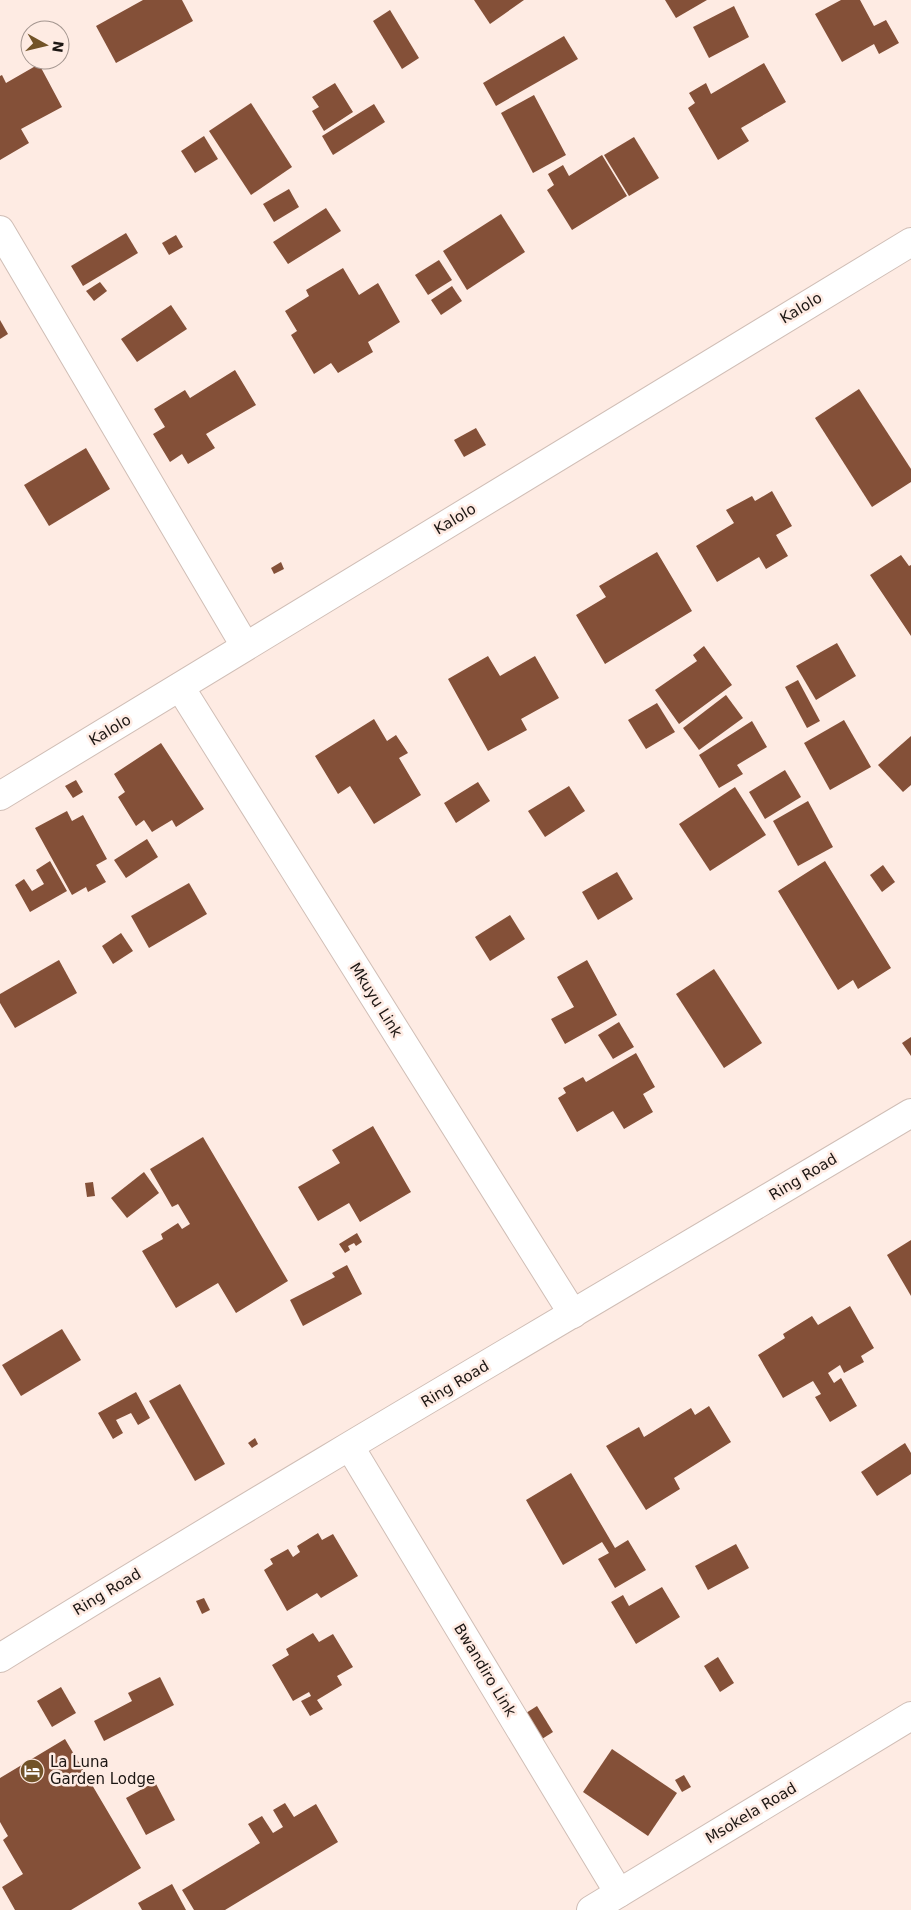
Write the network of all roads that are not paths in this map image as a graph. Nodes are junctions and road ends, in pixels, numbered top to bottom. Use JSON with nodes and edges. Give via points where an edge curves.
{"nodes":[{"id":1,"x":0,"y":230,"type":"edge"},
{"id":2,"x":911,"y":242,"type":"edge"},
{"id":3,"x":245,"y":646,"type":"junction"},
{"id":4,"x":180,"y":687,"type":"junction"},
{"id":5,"x":0,"y":796,"type":"edge"},
{"id":6,"x":911,"y":1114,"type":"edge"},
{"id":7,"x":573,"y":1314,"type":"junction"},
{"id":8,"x":350,"y":1447,"type":"junction"},
{"id":9,"x":0,"y":1658,"type":"edge"},
{"id":10,"x":911,"y":1716,"type":"edge"},
{"id":11,"x":619,"y":1893,"type":"junction"},
{"id":12,"x":591,"y":1910,"type":"edge"}],
"edges":[{"from":1,"to":3,"type":"street"},
{"from":2,"to":3,"type":"street","name":"Kalolo"},
{"from":3,"to":4,"type":"street","name":"Kalolo"},
{"from":4,"to":5,"type":"street","name":"Kalolo"},
{"from":4,"to":7,"type":"street","name":"Mkuyu Link"},
{"from":6,"to":7,"type":"street","name":"Ring Road"},
{"from":7,"to":8,"type":"street","name":"Ring Road"},
{"from":8,"to":9,"type":"street","name":"Ring Road"},
{"from":8,"to":11,"type":"street","name":"Bwandiro Link"},
{"from":10,"to":11,"type":"street","name":"Msokela Road"},
{"from":11,"to":12,"type":"street","name":"Msokela Road"}]}
